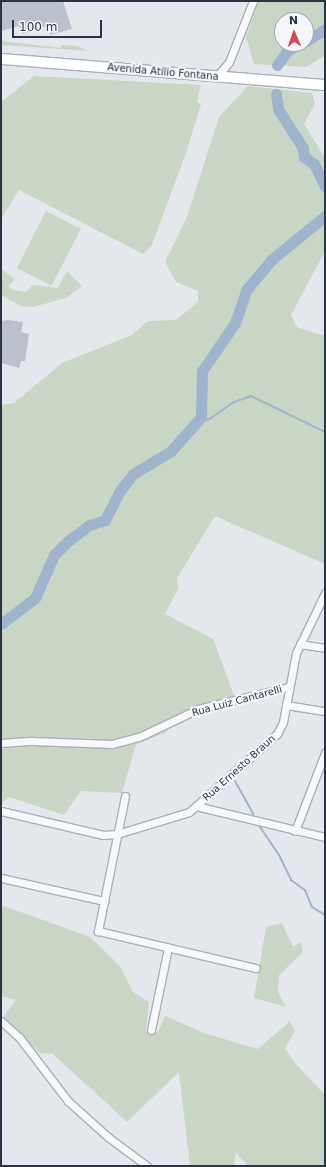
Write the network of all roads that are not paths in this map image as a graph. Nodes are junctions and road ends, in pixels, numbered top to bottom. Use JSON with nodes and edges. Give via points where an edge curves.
{"nodes":[{"id":1,"x":253,"y":1,"type":"edge"},
{"id":2,"x":1,"y":53,"type":"edge"},
{"id":3,"x":1,"y":59,"type":"edge"},
{"id":4,"x":220,"y":73,"type":"junction"},
{"id":5,"x":325,"y":78,"type":"edge"},
{"id":6,"x":325,"y":85,"type":"edge"},
{"id":7,"x":325,"y":593,"type":"edge"},
{"id":8,"x":300,"y":644,"type":"junction"},
{"id":9,"x":325,"y":648,"type":"edge"},
{"id":10,"x":288,"y":688,"type":"junction"},
{"id":11,"x":286,"y":705,"type":"junction"},
{"id":12,"x":325,"y":711,"type":"edge"},
{"id":13,"x":1,"y":743,"type":"edge"},
{"id":14,"x":325,"y":753,"type":"edge"},
{"id":15,"x":321,"y":772,"type":"edge"},
{"id":16,"x":125,"y":796,"type":"dead end"},
{"id":17,"x":196,"y":806,"type":"junction"},
{"id":18,"x":1,"y":811,"type":"edge"},
{"id":19,"x":295,"y":831,"type":"junction"},
{"id":20,"x":118,"y":834,"type":"junction"},
{"id":21,"x":325,"y":837,"type":"edge"},
{"id":22,"x":1,"y":878,"type":"edge"},
{"id":23,"x":104,"y":901,"type":"junction"},
{"id":24,"x":168,"y":948,"type":"junction"},
{"id":25,"x":256,"y":968,"type":"dead end"},
{"id":26,"x":1,"y":1020,"type":"edge"},
{"id":27,"x":151,"y":1030,"type":"dead end"},
{"id":28,"x":147,"y":1166,"type":"edge"}],
"edges":[{"from":1,"to":4,"type":"street","via":[[229,62]]},
{"from":2,"to":4,"type":"main road","name":"Avenida Atílio Fontana"},
{"from":3,"to":4,"type":"main road","name":"Avenida Atílio Fontana"},
{"from":4,"to":5,"type":"main road","name":"Avenida Atílio Fontana"},
{"from":4,"to":6,"type":"main road","name":"Avenida Atílio Fontana"},
{"from":7,"to":8,"type":"street","name":"Rua Ernesto Braun"},
{"from":8,"to":9,"type":"street"},
{"from":8,"to":10,"type":"street","name":"Rua Ernesto Braun"},
{"from":10,"to":11,"type":"street","name":"Rua Ernesto Braun"},
{"from":10,"to":13,"type":"street","name":"Rua Luiz Cantarelli","via":[[198,709],[139,737],[112,744]]},
{"from":11,"to":12,"type":"street","name":"Rua Luiz Cantarelli"},
{"from":11,"to":17,"type":"street","name":"Rua Ernesto Braun","via":[[283,722],[273,738]]},
{"from":14,"to":15,"type":"street"},
{"from":15,"to":19,"type":"street"},
{"from":16,"to":20,"type":"street"},
{"from":17,"to":19,"type":"street"},
{"from":17,"to":20,"type":"street","name":"Rua Ernesto Braun","via":[[189,812]]},
{"from":18,"to":20,"type":"street","name":"Rua Ernesto Braun","via":[[103,835]]},
{"from":19,"to":21,"type":"street"},
{"from":20,"to":23,"type":"street"},
{"from":22,"to":23,"type":"street"},
{"from":23,"to":24,"type":"street","via":[[98,931]]},
{"from":24,"to":25,"type":"street"},
{"from":24,"to":27,"type":"street"},
{"from":26,"to":28,"type":"street","via":[[19,1037],[68,1101],[108,1137]]}]}
